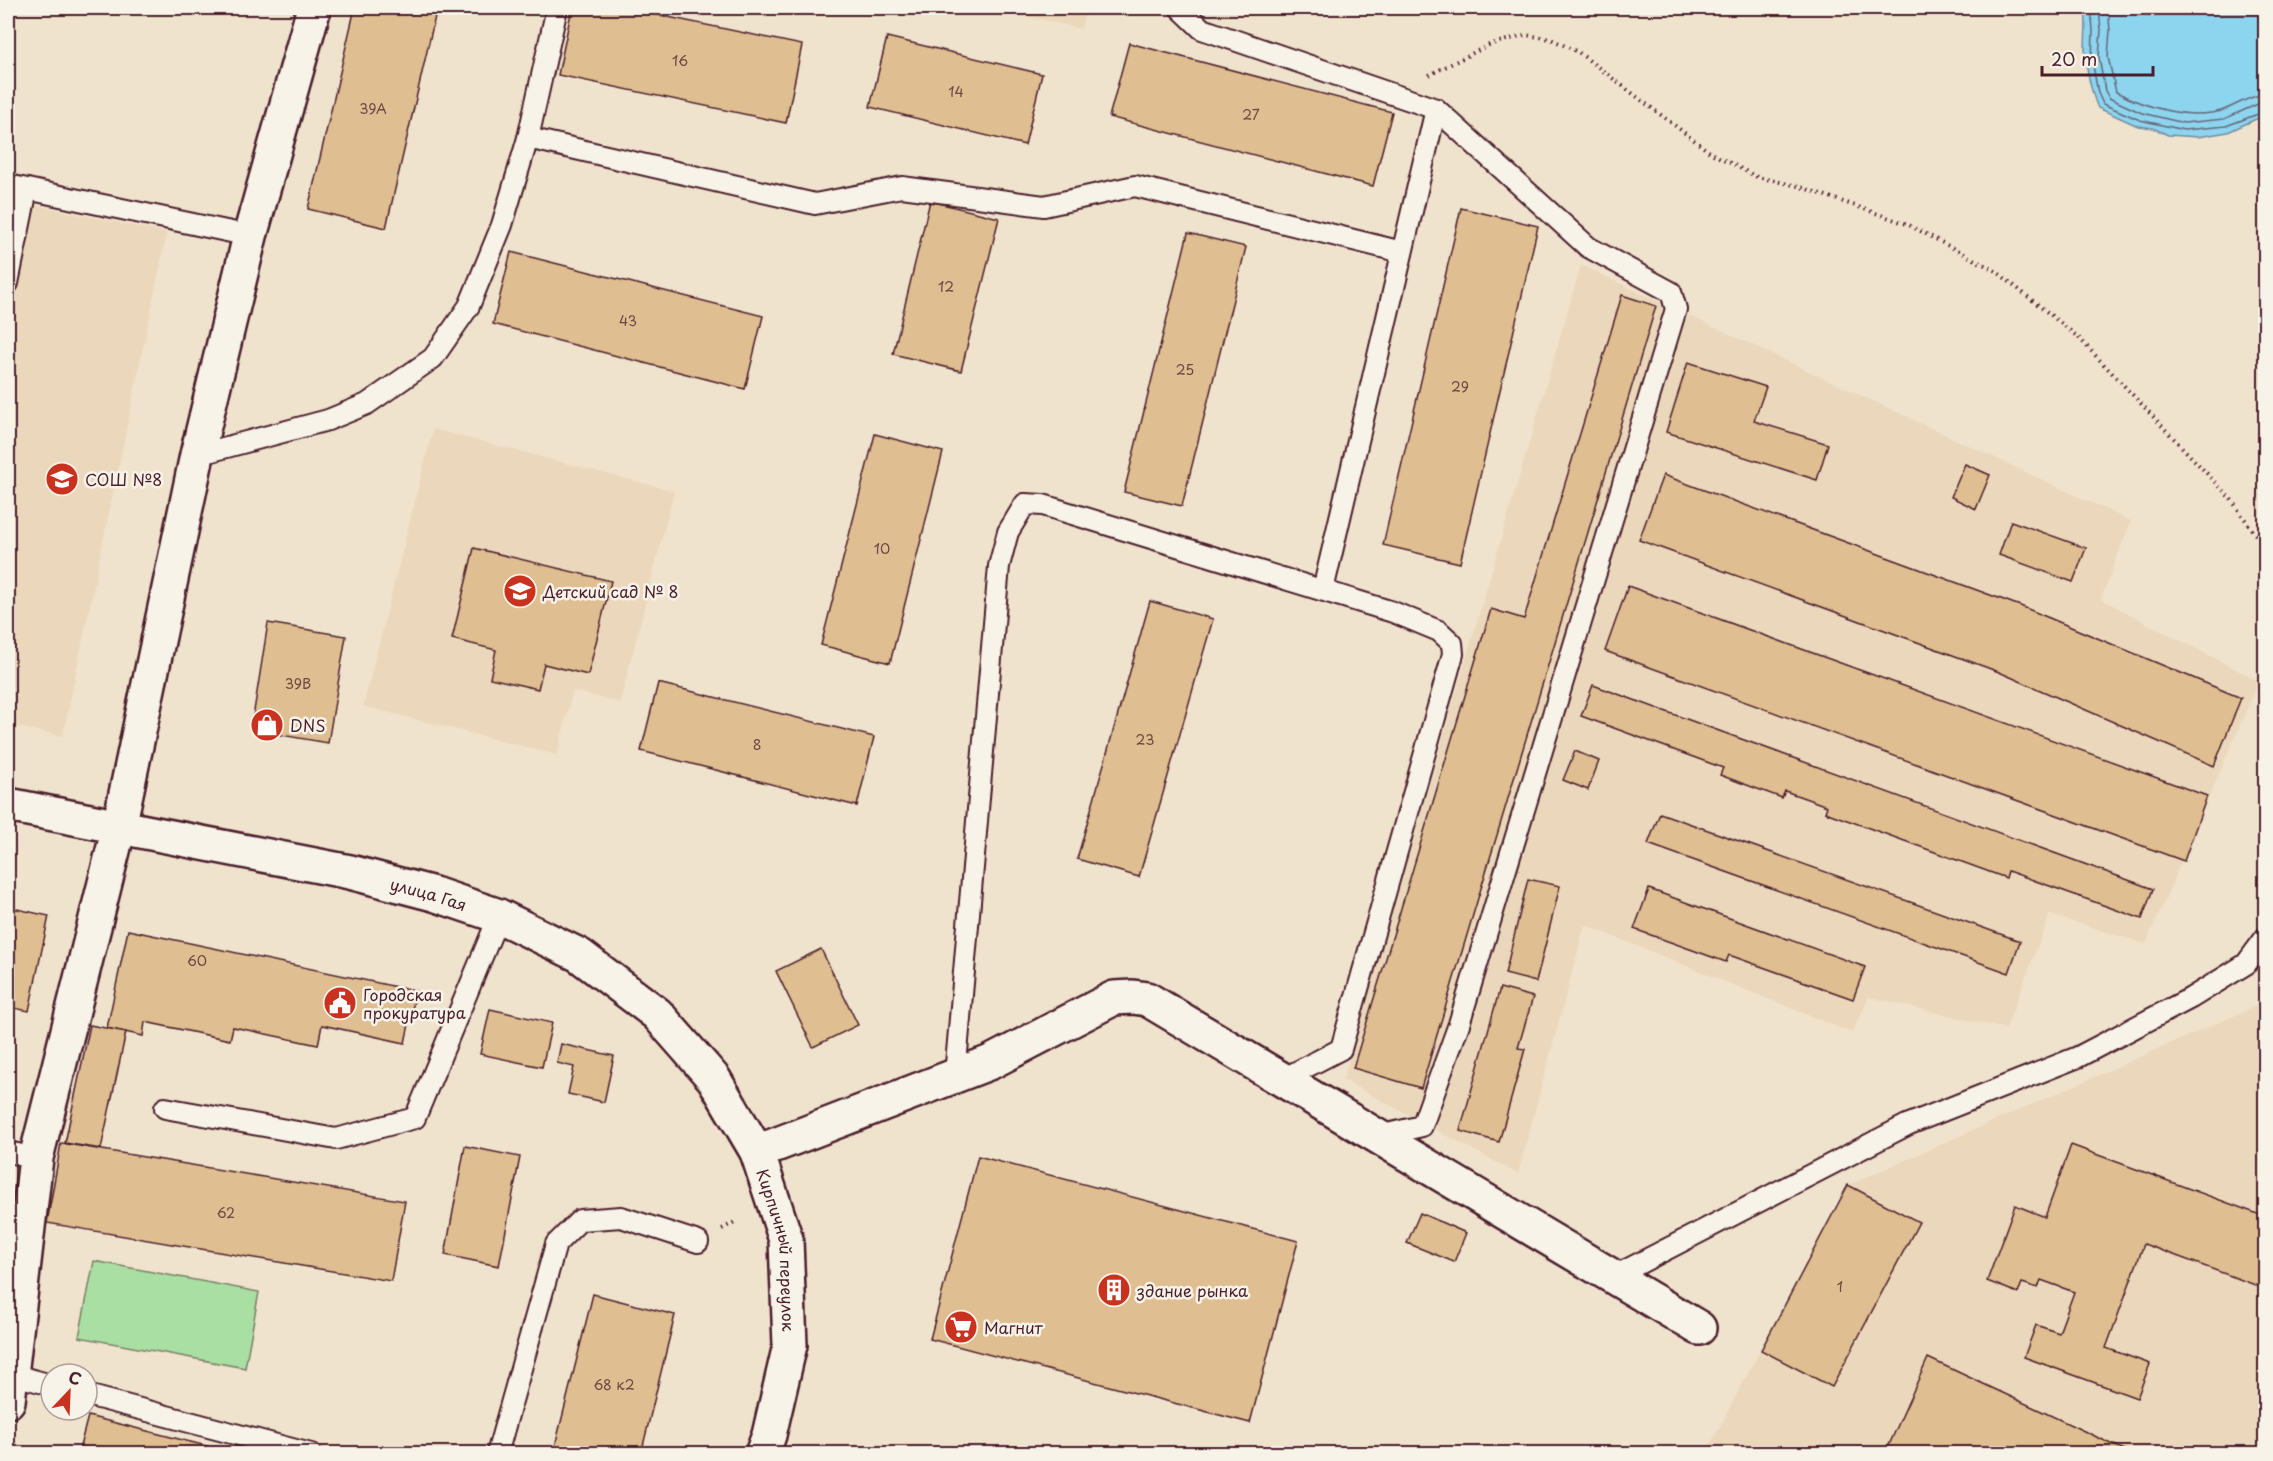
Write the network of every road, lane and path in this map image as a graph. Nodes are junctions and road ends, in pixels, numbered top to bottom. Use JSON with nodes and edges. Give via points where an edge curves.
{"nodes":[{"id":1,"x":314,"y":8,"type":"edge"},
{"id":2,"x":557,"y":8,"type":"edge"},
{"id":3,"x":1180,"y":8,"type":"edge"},
{"id":4,"x":1397,"y":96,"type":"junction"},
{"id":5,"x":1436,"y":110,"type":"junction"},
{"id":6,"x":528,"y":138,"type":"junction"},
{"id":7,"x":8,"y":185,"type":"edge"},
{"id":8,"x":27,"y":189,"type":"junction"},
{"id":9,"x":250,"y":236,"type":"junction"},
{"id":10,"x":1402,"y":252,"type":"junction"},
{"id":11,"x":8,"y":283,"type":"edge"},
{"id":12,"x":197,"y":455,"type":"junction"},
{"id":13,"x":2265,"y":550,"type":"edge"},
{"id":14,"x":1323,"y":590,"type":"junction"},
{"id":15,"x":8,"y":805,"type":"edge"},
{"id":16,"x":119,"y":827,"type":"junction"},
{"id":17,"x":499,"y":916,"type":"junction"},
{"id":18,"x":2265,"y":937,"type":"edge"},
{"id":19,"x":955,"y":1077,"type":"junction"},
{"id":20,"x":1283,"y":1079,"type":"junction"},
{"id":21,"x":165,"y":1108,"type":"dead end"},
{"id":22,"x":1379,"y":1136,"type":"junction"},
{"id":23,"x":757,"y":1152,"type":"junction"},
{"id":24,"x":22,"y":1155,"type":"edge"},
{"id":25,"x":698,"y":1242,"type":"dead end"},
{"id":26,"x":1613,"y":1277,"type":"junction"},
{"id":27,"x":1699,"y":1328,"type":"dead end"},
{"id":28,"x":39,"y":1386,"type":"edge"},
{"id":29,"x":9,"y":1388,"type":"edge"},
{"id":30,"x":99,"y":1398,"type":"edge"},
{"id":31,"x":311,"y":1454,"type":"edge"},
{"id":32,"x":496,"y":1454,"type":"edge"},
{"id":33,"x":762,"y":1454,"type":"edge"}],
"edges":[{"from":1,"to":9,"type":"street"},
{"from":2,"to":6,"type":"lane"},
{"from":3,"to":4,"type":"lane","via":[[1202,29]]},
{"from":4,"to":5,"type":"lane"},
{"from":4,"to":13,"type":"path","via":[[1437,70],[1491,44],[1526,35],[1551,39],[1578,52],[1711,153],[1756,177],[1798,186],[1907,224],[1996,271],[2086,346],[2231,499]]},
{"from":5,"to":10,"type":"lane"},
{"from":5,"to":22,"type":"lane","via":[[1588,247],[1671,292],[1676,309],[1459,1024],[1426,1116],[1422,1126]]},
{"from":6,"to":10,"type":"lane","via":[[815,204],[902,188],[1044,206],[1135,186]]},
{"from":6,"to":12,"type":"lane","via":[[502,225],[468,306],[433,357],[367,404],[328,420]]},
{"from":7,"to":8,"type":"lane"},
{"from":8,"to":9,"type":"lane"},
{"from":8,"to":11,"type":"lane"},
{"from":9,"to":12,"type":"street"},
{"from":10,"to":14,"type":"lane"},
{"from":12,"to":16,"type":"street"},
{"from":14,"to":19,"type":"lane","via":[[1043,505],[1025,504],[1008,532],[999,566]]},
{"from":14,"to":20,"type":"lane","via":[[1439,631],[1452,643],[1453,654],[1341,1049]]},
{"from":15,"to":16,"type":"street","name":"улица Гая"},
{"from":16,"to":17,"type":"street","name":"улица Гая","via":[[350,872]]},
{"from":16,"to":24,"type":"street"},
{"from":17,"to":21,"type":"lane","via":[[415,1118],[336,1139]]},
{"from":17,"to":23,"type":"street","name":"улица Гая","via":[[579,955],[657,1014],[714,1079]]},
{"from":18,"to":26,"type":"lane","via":[[2246,964],[2191,998],[2078,1057],[1907,1125]]},
{"from":19,"to":20,"type":"street","via":[[1114,998],[1133,997],[1147,999]]},
{"from":19,"to":23,"type":"street"},
{"from":20,"to":22,"type":"street"},
{"from":22,"to":26,"type":"street"},
{"from":23,"to":33,"type":"street","name":"Кирпичный переулок","via":[[786,1240],[790,1345]]},
{"from":24,"to":29,"type":"street"},
{"from":25,"to":32,"type":"lane","via":[[621,1217],[580,1220],[556,1244]]},
{"from":26,"to":27,"type":"street"},
{"from":28,"to":29,"type":"lane"},
{"from":30,"to":31,"type":"lane"}]}
